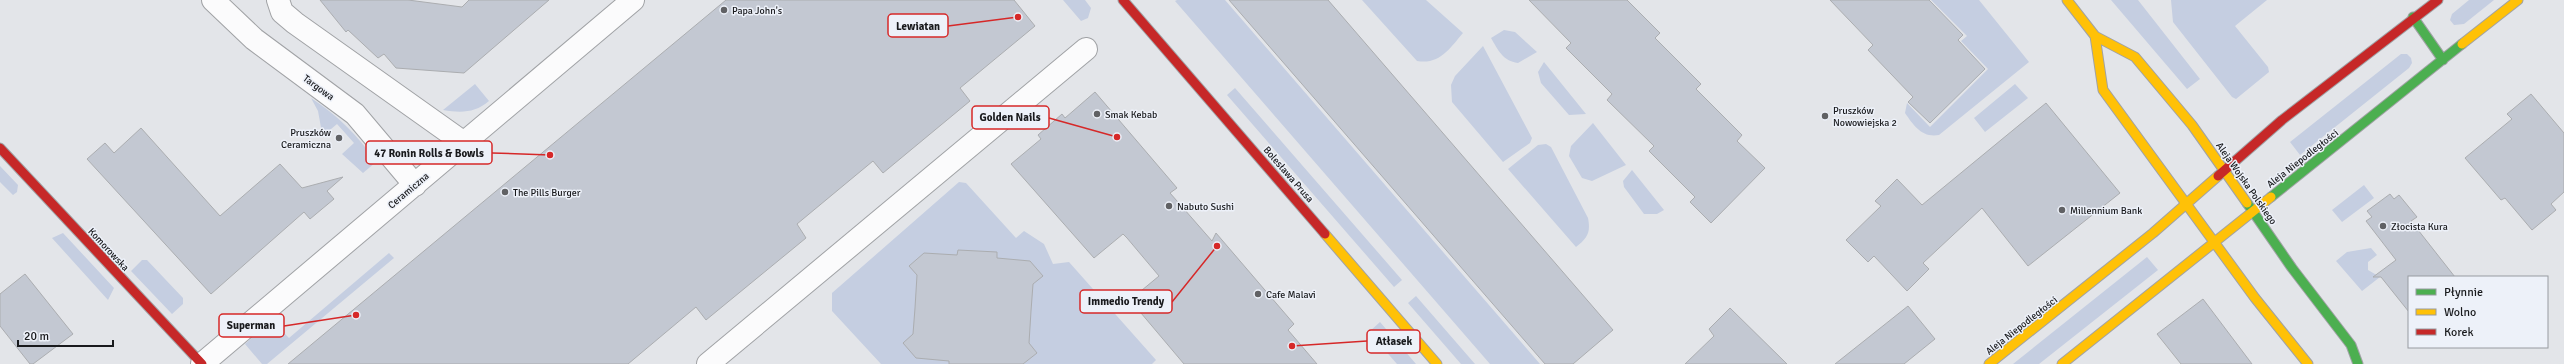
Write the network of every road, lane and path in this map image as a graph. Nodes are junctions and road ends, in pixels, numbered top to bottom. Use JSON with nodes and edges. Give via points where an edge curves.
{"nodes":[{"id":1,"x":213,"y":0,"type":"edge"},
{"id":2,"x":278,"y":0,"type":"edge"},
{"id":3,"x":633,"y":0,"type":"edge"},
{"id":4,"x":1124,"y":0,"type":"edge"},
{"id":5,"x":2067,"y":0,"type":"edge"},
{"id":6,"x":2438,"y":0,"type":"edge"},
{"id":7,"x":2518,"y":0,"type":"edge"},
{"id":8,"x":2413,"y":17,"type":"junction"},
{"id":9,"x":2095,"y":36,"type":"junction"},
{"id":10,"x":1086,"y":49,"type":"dead end"},
{"id":11,"x":2443,"y":60,"type":"junction"},
{"id":12,"x":464,"y":143,"type":"junction"},
{"id":13,"x":0,"y":148,"type":"edge"},
{"id":14,"x":2225,"y":170,"type":"junction"},
{"id":15,"x":415,"y":185,"type":"junction"},
{"id":16,"x":2186,"y":203,"type":"junction"},
{"id":17,"x":2253,"y":211,"type":"junction"},
{"id":18,"x":2215,"y":242,"type":"junction"},
{"id":19,"x":202,"y":364,"type":"edge"},
{"id":20,"x":708,"y":364,"type":"edge"},
{"id":21,"x":1437,"y":364,"type":"edge"},
{"id":22,"x":1989,"y":364,"type":"edge"},
{"id":23,"x":2062,"y":364,"type":"edge"},
{"id":24,"x":2308,"y":364,"type":"edge"},
{"id":25,"x":2358,"y":364,"type":"edge"}],
"edges":[{"from":1,"to":15,"type":"street","name":"Targowa","via":[[254,39],[355,114]]},
{"from":2,"to":12,"type":"street","via":[[282,12],[295,23]]},
{"from":3,"to":12,"type":"street","name":"Ceramiczna"},
{"from":4,"to":21,"type":"street","name":"Bolesława Prusa"},
{"from":5,"to":9,"type":"street","name":"Aleja Wojska Polskiego"},
{"from":6,"to":8,"type":"street","name":"Aleja Niepodległości"},
{"from":7,"to":11,"type":"street","name":"Aleja Niepodległości"},
{"from":8,"to":11,"type":"street"},
{"from":8,"to":14,"type":"street","name":"Aleja Niepodległości","via":[[2282,120]]},
{"from":9,"to":14,"type":"street","name":"Aleja Wojska Polskiego","via":[[2135,57],[2192,125]]},
{"from":9,"to":16,"type":"street","name":"Aleja Wojska Polskiego","via":[[2103,90]]},
{"from":10,"to":20,"type":"street"},
{"from":11,"to":17,"type":"street","name":"Aleja Niepodległości"},
{"from":12,"to":15,"type":"street","name":"Ceramiczna"},
{"from":13,"to":19,"type":"street","name":"Komorowska"},
{"from":14,"to":16,"type":"street","name":"Aleja Niepodległości"},
{"from":14,"to":17,"type":"street","name":"Aleja Wojska Polskiego"},
{"from":15,"to":19,"type":"street","name":"Ceramiczna"},
{"from":16,"to":18,"type":"street","name":"Aleja Wojska Polskiego"},
{"from":16,"to":22,"type":"street","name":"Aleja Niepodległości","via":[[2089,285]]},
{"from":17,"to":18,"type":"street","name":"Aleja Niepodległości"},
{"from":17,"to":25,"type":"street","name":"Aleja Wojska Polskiego","via":[[2292,268],[2351,345]]},
{"from":18,"to":23,"type":"street","name":"Aleja Niepodległości"},
{"from":18,"to":24,"type":"street","name":"Aleja Wojska Polskiego","via":[[2255,298]]}]}
